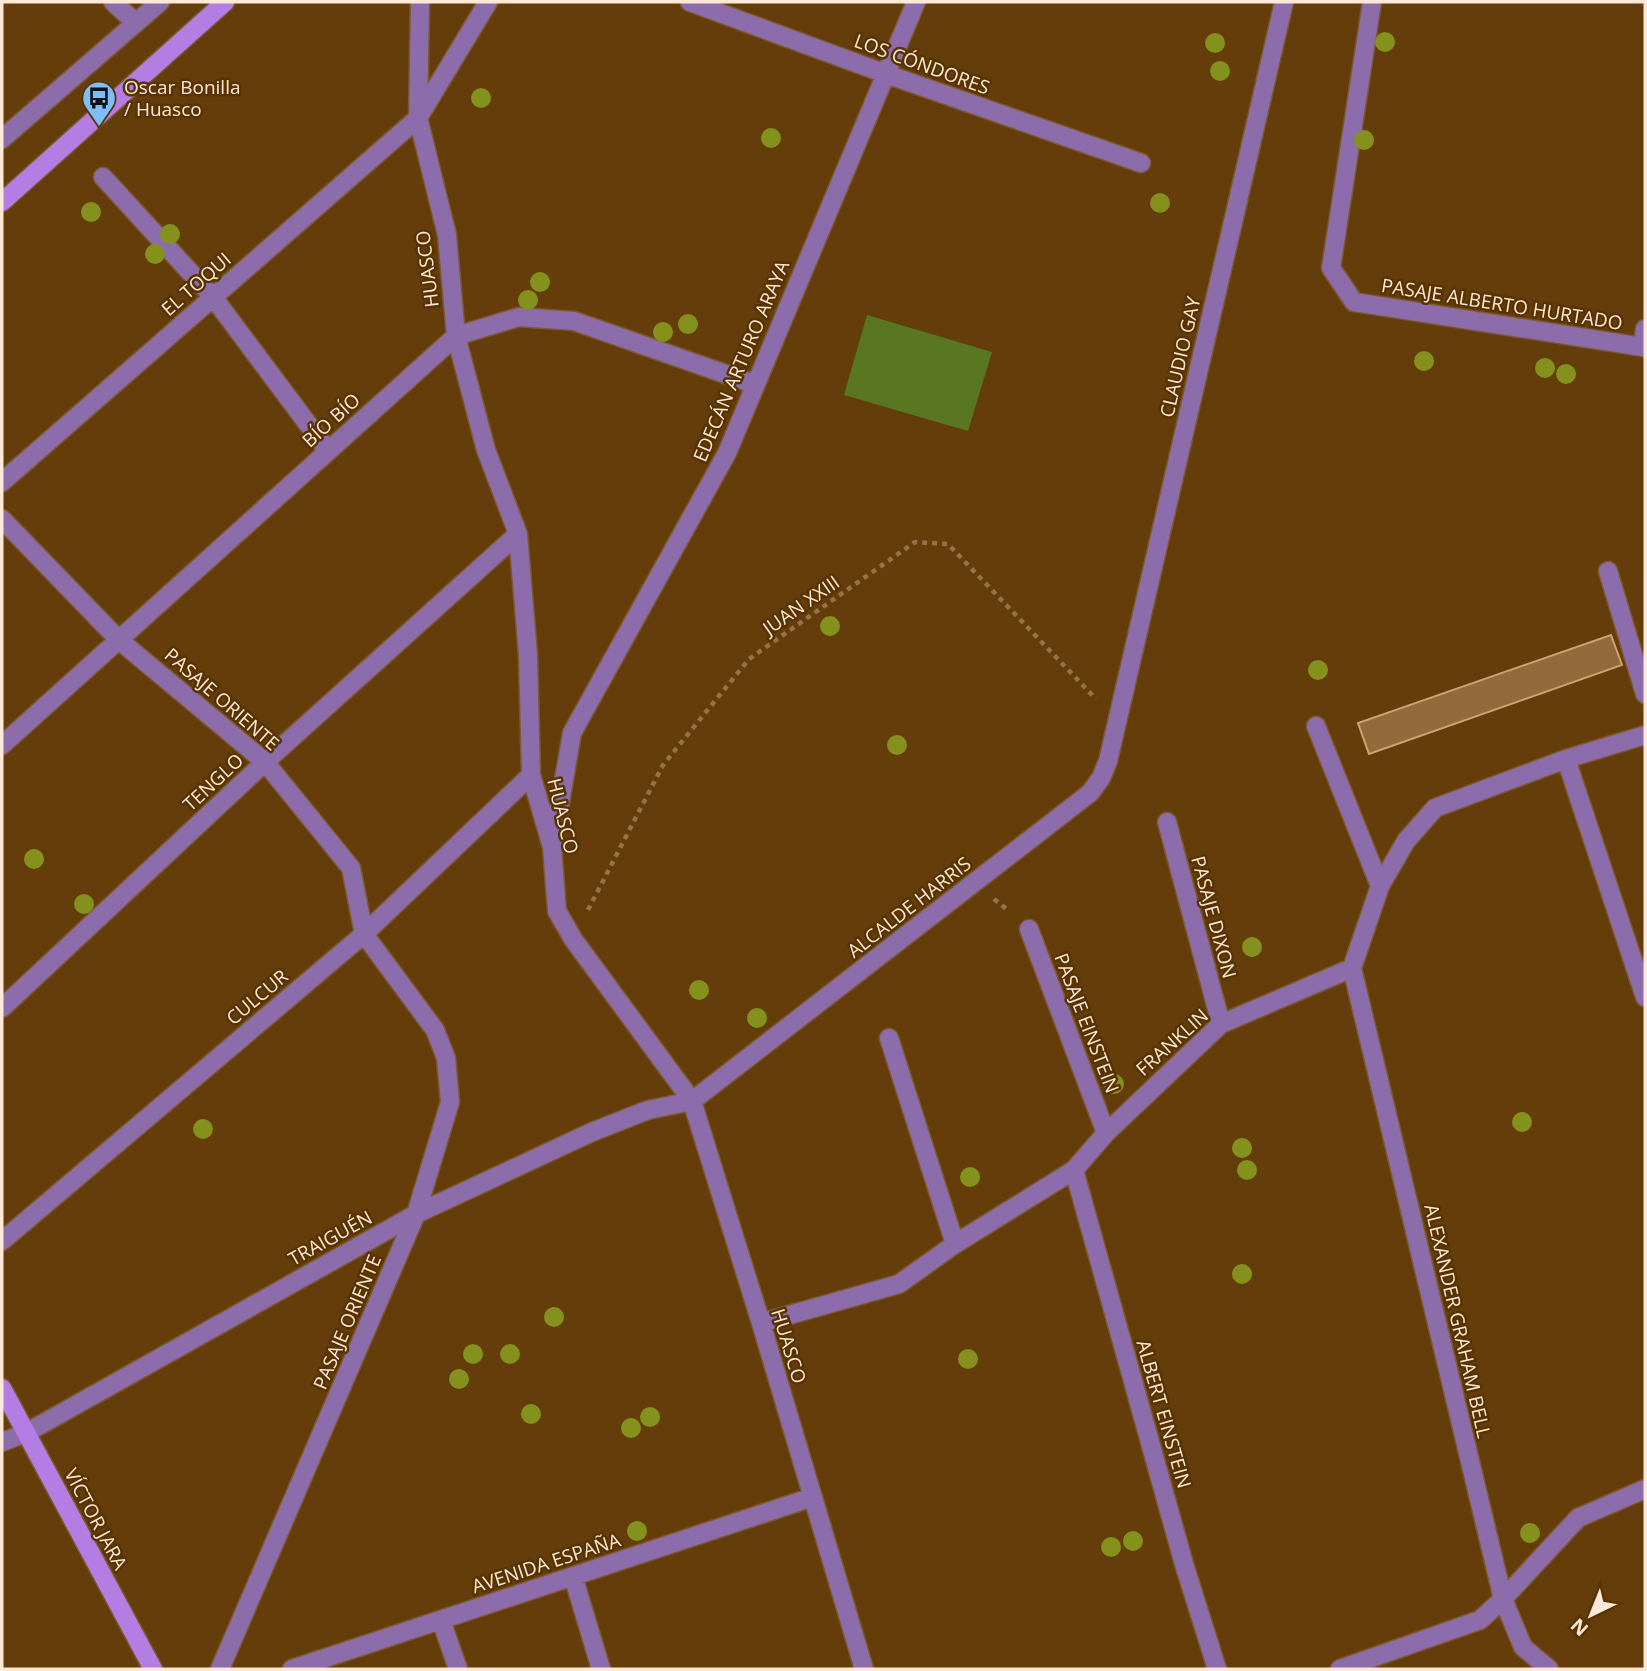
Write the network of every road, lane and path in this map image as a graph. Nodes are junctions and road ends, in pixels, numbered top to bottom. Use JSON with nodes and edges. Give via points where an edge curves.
{"nodes":[{"id":1,"x":113,"y":2,"type":"edge"},
{"id":2,"x":160,"y":2,"type":"edge"},
{"id":3,"x":225,"y":2,"type":"edge"},
{"id":4,"x":420,"y":2,"type":"edge"},
{"id":5,"x":488,"y":2,"type":"edge"},
{"id":6,"x":690,"y":2,"type":"edge"},
{"id":7,"x":916,"y":2,"type":"edge"},
{"id":8,"x":1283,"y":2,"type":"edge"},
{"id":9,"x":1372,"y":2,"type":"edge"},
{"id":10,"x":135,"y":22,"type":"junction"},
{"id":11,"x":886,"y":74,"type":"junction"},
{"id":12,"x":418,"y":118,"type":"junction"},
{"id":13,"x":2,"y":139,"type":"edge"},
{"id":14,"x":1140,"y":163,"type":"dead end"},
{"id":15,"x":103,"y":177,"type":"dead end"},
{"id":16,"x":2,"y":202,"type":"edge"},
{"id":17,"x":213,"y":297,"type":"junction"},
{"id":18,"x":456,"y":336,"type":"junction"},
{"id":19,"x":1644,"y":338,"type":"edge"},
{"id":20,"x":754,"y":384,"type":"junction"},
{"id":21,"x":328,"y":451,"type":"junction"},
{"id":22,"x":2,"y":482,"type":"edge"},
{"id":23,"x":2,"y":519,"type":"edge"},
{"id":24,"x":518,"y":534,"type":"junction"},
{"id":25,"x":1608,"y":571,"type":"dead end"},
{"id":26,"x":119,"y":639,"type":"junction"},
{"id":27,"x":1645,"y":694,"type":"edge"},
{"id":28,"x":1117,"y":721,"type":"junction"},
{"id":29,"x":1316,"y":726,"type":"dead end"},
{"id":30,"x":1645,"y":735,"type":"edge"},
{"id":31,"x":2,"y":745,"type":"edge"},
{"id":32,"x":1566,"y":759,"type":"junction"},
{"id":33,"x":265,"y":762,"type":"junction"},
{"id":34,"x":531,"y":775,"type":"junction"},
{"id":35,"x":1167,"y":822,"type":"dead end"},
{"id":36,"x":552,"y":848,"type":"junction"},
{"id":37,"x":975,"y":882,"type":"junction"},
{"id":38,"x":1380,"y":886,"type":"junction"},
{"id":39,"x":1029,"y":929,"type":"joint"},
{"id":40,"x":365,"y":934,"type":"junction"},
{"id":41,"x":573,"y":939,"type":"junction"},
{"id":42,"x":1352,"y":968,"type":"junction"},
{"id":43,"x":1645,"y":996,"type":"edge"},
{"id":44,"x":2,"y":1008,"type":"edge"},
{"id":45,"x":1221,"y":1024,"type":"junction"},
{"id":46,"x":889,"y":1038,"type":"dead end"},
{"id":47,"x":692,"y":1101,"type":"junction"},
{"id":48,"x":1106,"y":1133,"type":"junction"},
{"id":49,"x":1074,"y":1170,"type":"junction"},
{"id":50,"x":416,"y":1214,"type":"junction"},
{"id":51,"x":2,"y":1241,"type":"edge"},
{"id":52,"x":955,"y":1244,"type":"junction"},
{"id":53,"x":761,"y":1323,"type":"junction"},
{"id":54,"x":2,"y":1388,"type":"edge"},
{"id":55,"x":26,"y":1433,"type":"junction"},
{"id":56,"x":2,"y":1442,"type":"edge"},
{"id":57,"x":1645,"y":1489,"type":"edge"},
{"id":58,"x":813,"y":1497,"type":"junction"},
{"id":59,"x":573,"y":1576,"type":"junction"},
{"id":60,"x":1503,"y":1599,"type":"junction"},
{"id":61,"x":441,"y":1620,"type":"junction"},
{"id":62,"x":153,"y":1669,"type":"edge"},
{"id":63,"x":220,"y":1669,"type":"edge"},
{"id":64,"x":292,"y":1669,"type":"edge"},
{"id":65,"x":458,"y":1669,"type":"edge"},
{"id":66,"x":601,"y":1669,"type":"edge"},
{"id":67,"x":864,"y":1669,"type":"edge"},
{"id":68,"x":1216,"y":1669,"type":"edge"},
{"id":69,"x":1340,"y":1669,"type":"edge"},
{"id":70,"x":1549,"y":1669,"type":"edge"}],
"edges":[{"from":1,"to":10,"type":"street"},
{"from":2,"to":10,"type":"street"},
{"from":3,"to":16,"type":"main road"},
{"from":4,"to":12,"type":"street","name":"HUASCO"},
{"from":5,"to":12,"type":"street","name":"EL TOQUI"},
{"from":6,"to":11,"type":"street","name":"LOS CÓNDORES"},
{"from":7,"to":11,"type":"street","name":"EDECÁN ARTURO ARAYA"},
{"from":8,"to":28,"type":"street","name":"CLAUDIO GAY"},
{"from":9,"to":19,"type":"street","name":"PASAJE ALBERTO HURTADO","via":[[1331,268],[1354,302]]},
{"from":10,"to":13,"type":"street"},
{"from":11,"to":14,"type":"street","name":"LOS CÓNDORES"},
{"from":11,"to":20,"type":"street","name":"EDECÁN ARTURO ARAYA"},
{"from":12,"to":17,"type":"street","name":"EL TOQUI"},
{"from":12,"to":18,"type":"street","name":"HUASCO","via":[[447,235]]},
{"from":15,"to":17,"type":"street"},
{"from":17,"to":21,"type":"street"},
{"from":17,"to":22,"type":"street","name":"EL TOQUI"},
{"from":18,"to":20,"type":"street","name":"BÍO BÍO","via":[[519,317],[575,321]]},
{"from":18,"to":21,"type":"street","name":"BÍO BÍO"},
{"from":18,"to":24,"type":"street","name":"HUASCO","via":[[486,450]]},
{"from":20,"to":36,"type":"street","name":"EDECÁN ARTURO ARAYA","via":[[727,453],[572,733]]},
{"from":21,"to":26,"type":"street","name":"BÍO BÍO"},
{"from":23,"to":26,"type":"street","name":"PASAJE ORIENTE"},
{"from":24,"to":33,"type":"street","name":"TENGLO"},
{"from":24,"to":34,"type":"street","name":"HUASCO"},
{"from":25,"to":27,"type":"street"},
{"from":26,"to":31,"type":"street","name":"BÍO BÍO"},
{"from":26,"to":33,"type":"street","name":"PASAJE ORIENTE"},
{"from":28,"to":37,"type":"street","name":"ALCALDE HARRIS","via":[[1108,761],[1090,793]]},
{"from":28,"to":41,"type":"path","name":"JUAN XXIII","via":[[948,544],[915,542],[749,659],[663,765]]},
{"from":29,"to":38,"type":"street"},
{"from":30,"to":32,"type":"street"},
{"from":32,"to":38,"type":"street","via":[[1435,808],[1406,841]]},
{"from":32,"to":43,"type":"street"},
{"from":33,"to":40,"type":"street","name":"PASAJE ORIENTE","via":[[351,868]]},
{"from":33,"to":44,"type":"street","name":"TENGLO"},
{"from":34,"to":36,"type":"street","name":"HUASCO"},
{"from":34,"to":40,"type":"street","name":"CULCUR"},
{"from":35,"to":45,"type":"street","name":"PASAJE DIXON"},
{"from":36,"to":41,"type":"street","name":"HUASCO","via":[[557,911]]},
{"from":37,"to":39,"type":"path"},
{"from":37,"to":47,"type":"street","name":"ALCALDE HARRIS"},
{"from":38,"to":42,"type":"street"},
{"from":39,"to":48,"type":"street","name":"PASAJE EINSTEIN"},
{"from":40,"to":50,"type":"street","name":"PASAJE ORIENTE","via":[[435,1030],[446,1058],[450,1102]]},
{"from":40,"to":51,"type":"street","name":"CULCUR"},
{"from":41,"to":47,"type":"street","name":"HUASCO"},
{"from":42,"to":45,"type":"street","name":"FRANKLIN"},
{"from":42,"to":60,"type":"street","name":"ALEXANDER GRAHAM BELL"},
{"from":45,"to":48,"type":"street","name":"FRANKLIN"},
{"from":46,"to":52,"type":"street"},
{"from":47,"to":50,"type":"street","name":"TRAIGUÉN","via":[[648,1110],[603,1128]]},
{"from":47,"to":53,"type":"street","name":"HUASCO"},
{"from":48,"to":49,"type":"street","name":"FRANKLIN"},
{"from":49,"to":52,"type":"street","name":"FRANKLIN"},
{"from":49,"to":68,"type":"street","name":"ALBERT EINSTEIN"},
{"from":50,"to":55,"type":"street","name":"TRAIGUÉN"},
{"from":50,"to":63,"type":"street","name":"PASAJE ORIENTE"},
{"from":52,"to":53,"type":"street","name":"FRANKLIN","via":[[899,1284]]},
{"from":53,"to":58,"type":"street","name":"HUASCO"},
{"from":54,"to":55,"type":"main road","name":"VÍCTOR JARA"},
{"from":55,"to":56,"type":"street","name":"TRAIGUÉN"},
{"from":55,"to":62,"type":"main road","name":"VÍCTOR JARA"},
{"from":57,"to":60,"type":"street","via":[[1578,1518]]},
{"from":58,"to":59,"type":"street","name":"AVENIDA ESPAÑA"},
{"from":58,"to":67,"type":"street","name":"HUASCO"},
{"from":59,"to":61,"type":"street","name":"AVENIDA ESPAÑA"},
{"from":59,"to":66,"type":"street"},
{"from":60,"to":69,"type":"street","via":[[1480,1620]]},
{"from":60,"to":70,"type":"street","name":"ALEXANDER GRAHAM BELL","via":[[1523,1647]]},
{"from":61,"to":64,"type":"street","name":"AVENIDA ESPAÑA"},
{"from":61,"to":65,"type":"street"}]}
